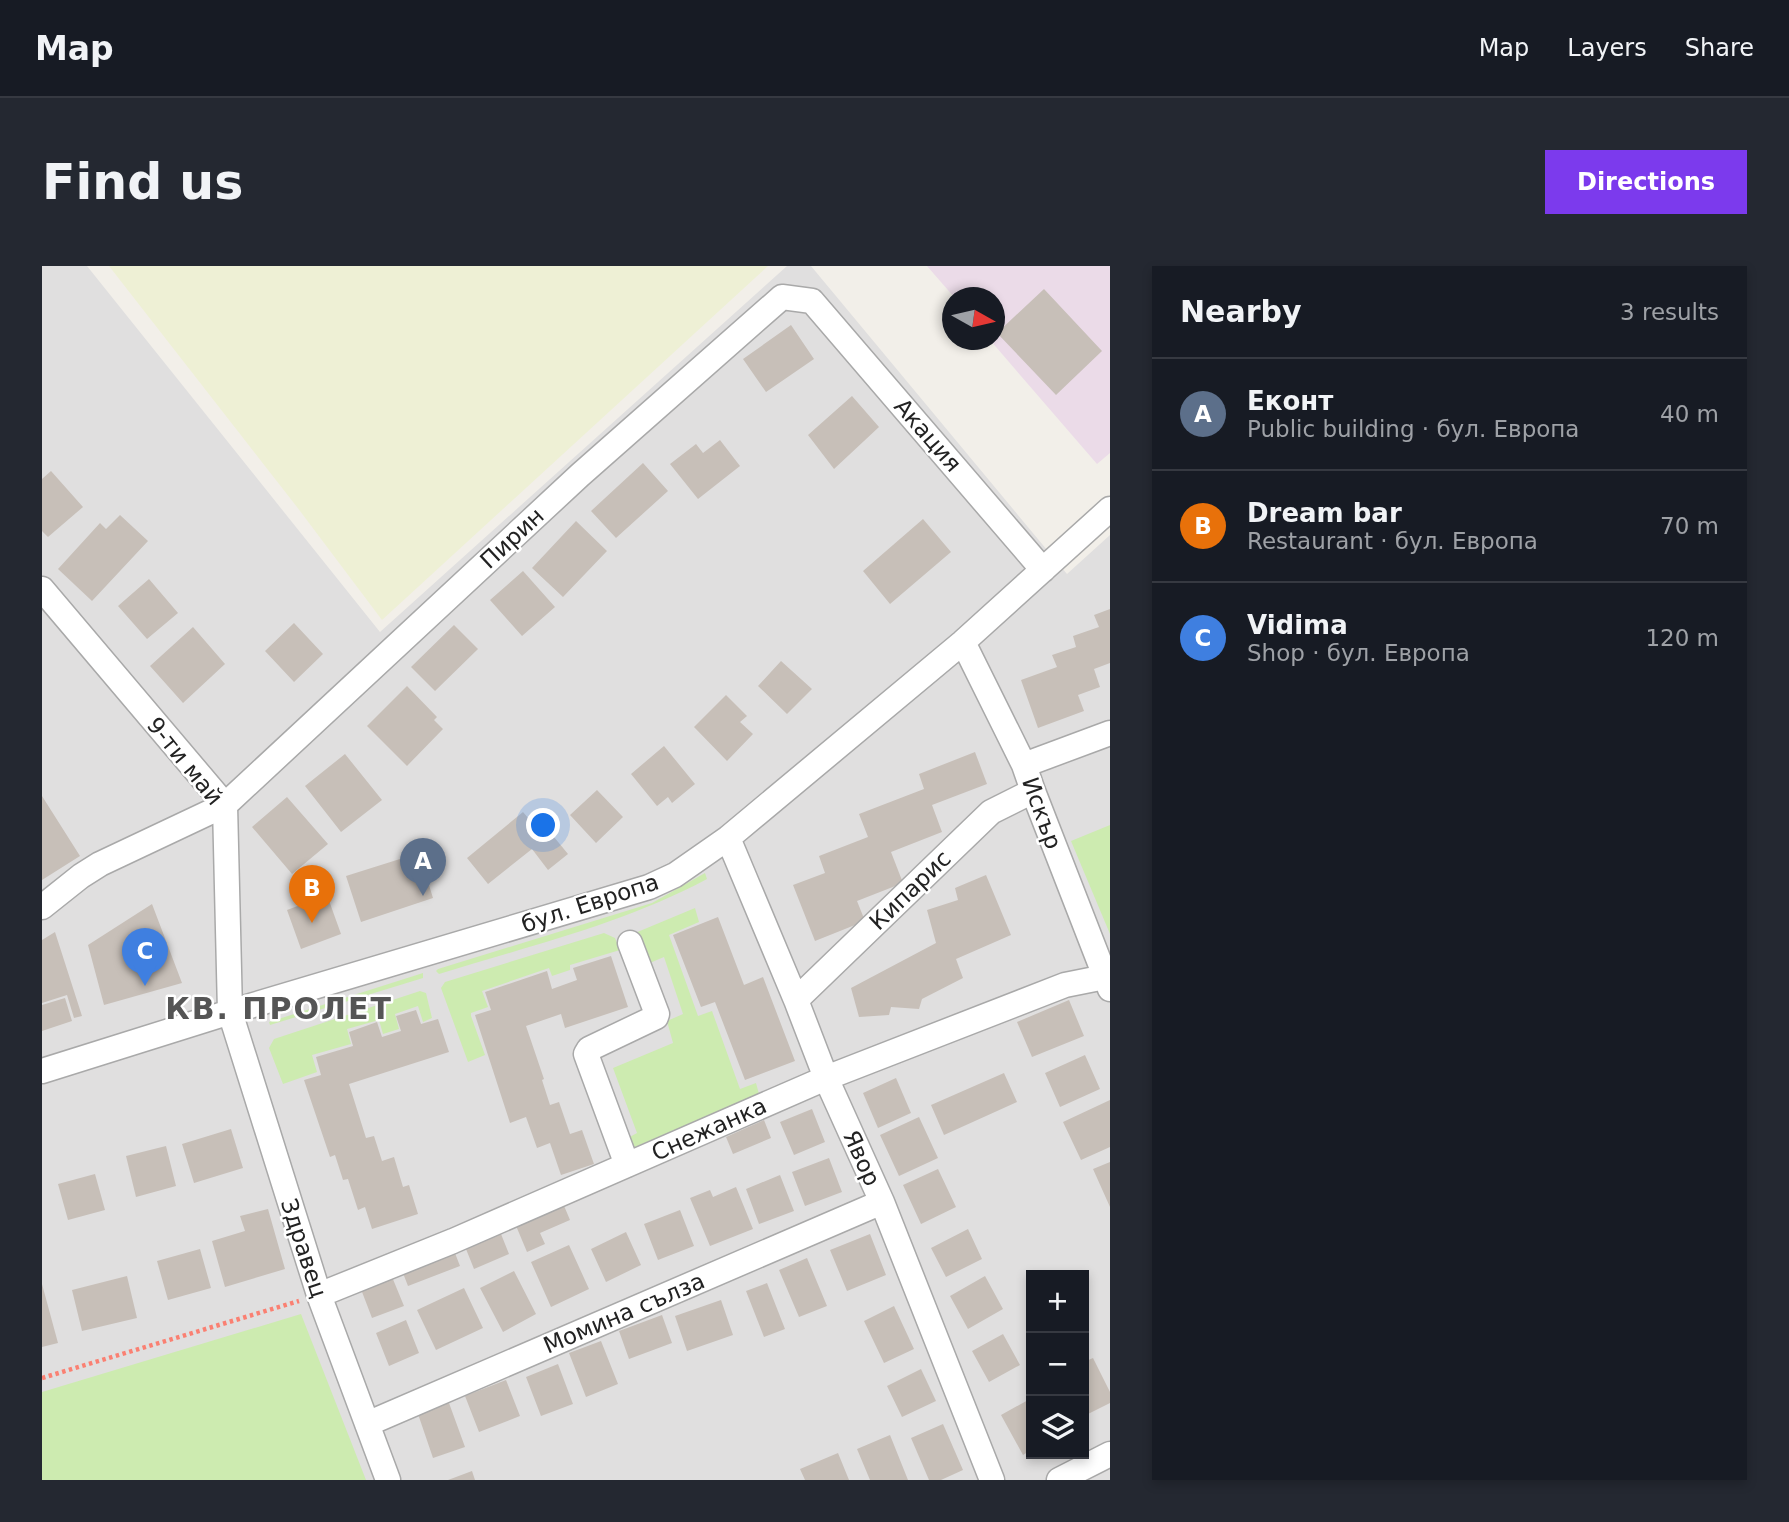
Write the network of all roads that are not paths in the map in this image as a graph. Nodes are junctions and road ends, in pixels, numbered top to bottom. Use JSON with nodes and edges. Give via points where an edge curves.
{"nodes":[{"id":1,"x":812,"y":301,"type":"joint"},
{"id":2,"x":1110,"y":509,"type":"edge"},
{"id":3,"x":1043,"y":570,"type":"junction"},
{"id":4,"x":42,"y":589,"type":"edge"},
{"id":5,"x":963,"y":642,"type":"junction"},
{"id":6,"x":1110,"y":733,"type":"edge"},
{"id":7,"x":1024,"y":765,"type":"junction"},
{"id":8,"x":1033,"y":791,"type":"junction"},
{"id":9,"x":225,"y":805,"type":"junction"},
{"id":10,"x":727,"y":838,"type":"junction"},
{"id":11,"x":42,"y":907,"type":"edge"},
{"id":12,"x":630,"y":943,"type":"dead end"},
{"id":13,"x":1108,"y":983,"type":"edge"},
{"id":14,"x":796,"y":1000,"type":"junction"},
{"id":15,"x":230,"y":1012,"type":"junction"},
{"id":16,"x":42,"y":1071,"type":"edge"},
{"id":17,"x":826,"y":1078,"type":"junction"},
{"id":18,"x":627,"y":1165,"type":"junction"},
{"id":19,"x":882,"y":1202,"type":"junction"},
{"id":20,"x":319,"y":1295,"type":"junction"},
{"id":21,"x":367,"y":1424,"type":"junction"},
{"id":22,"x":1110,"y":1454,"type":"edge"},
{"id":23,"x":388,"y":1480,"type":"edge"},
{"id":24,"x":992,"y":1480,"type":"edge"},
{"id":25,"x":1059,"y":1480,"type":"edge"}],
"edges":[{"from":1,"to":3,"type":"street","name":"Акация"},
{"from":1,"to":9,"type":"street","name":"Пирин","via":[[782,297],[580,475]]},
{"from":2,"to":3,"type":"street","name":"бул. Европа"},
{"from":3,"to":5,"type":"street","name":"бул. Европа"},
{"from":4,"to":9,"type":"street","name":"9-ти май"},
{"from":5,"to":7,"type":"street","name":"Искър"},
{"from":5,"to":10,"type":"street","name":"бул. Европа"},
{"from":6,"to":7,"type":"street"},
{"from":7,"to":8,"type":"street","name":"Искър"},
{"from":8,"to":13,"type":"street","name":"Искър"},
{"from":8,"to":14,"type":"street","name":"Кипарис","via":[[991,812]]},
{"from":9,"to":11,"type":"street","name":"Пирин","via":[[100,864]]},
{"from":9,"to":15,"type":"street","name":"9-ти май"},
{"from":10,"to":14,"type":"street","name":"Явор"},
{"from":10,"to":15,"type":"street","name":"бул. Европа","via":[[675,875],[649,887]]},
{"from":12,"to":18,"type":"street","via":[[656,1017],[586,1054]]},
{"from":13,"to":17,"type":"street","name":"Снежанка","via":[[1065,985]]},
{"from":14,"to":17,"type":"street","name":"Явор"},
{"from":15,"to":16,"type":"street","name":"бул. Европа"},
{"from":15,"to":20,"type":"street","name":"Здравец"},
{"from":17,"to":18,"type":"street","name":"Снежанка"},
{"from":17,"to":19,"type":"street","name":"Явор"},
{"from":18,"to":20,"type":"street","name":"Снежанка"},
{"from":19,"to":21,"type":"street","name":"Момина сълза"},
{"from":19,"to":24,"type":"street","name":"Явор"},
{"from":20,"to":21,"type":"street","name":"Здравец"},
{"from":21,"to":23,"type":"street","name":"Здравец"},
{"from":22,"to":25,"type":"street"}]}
